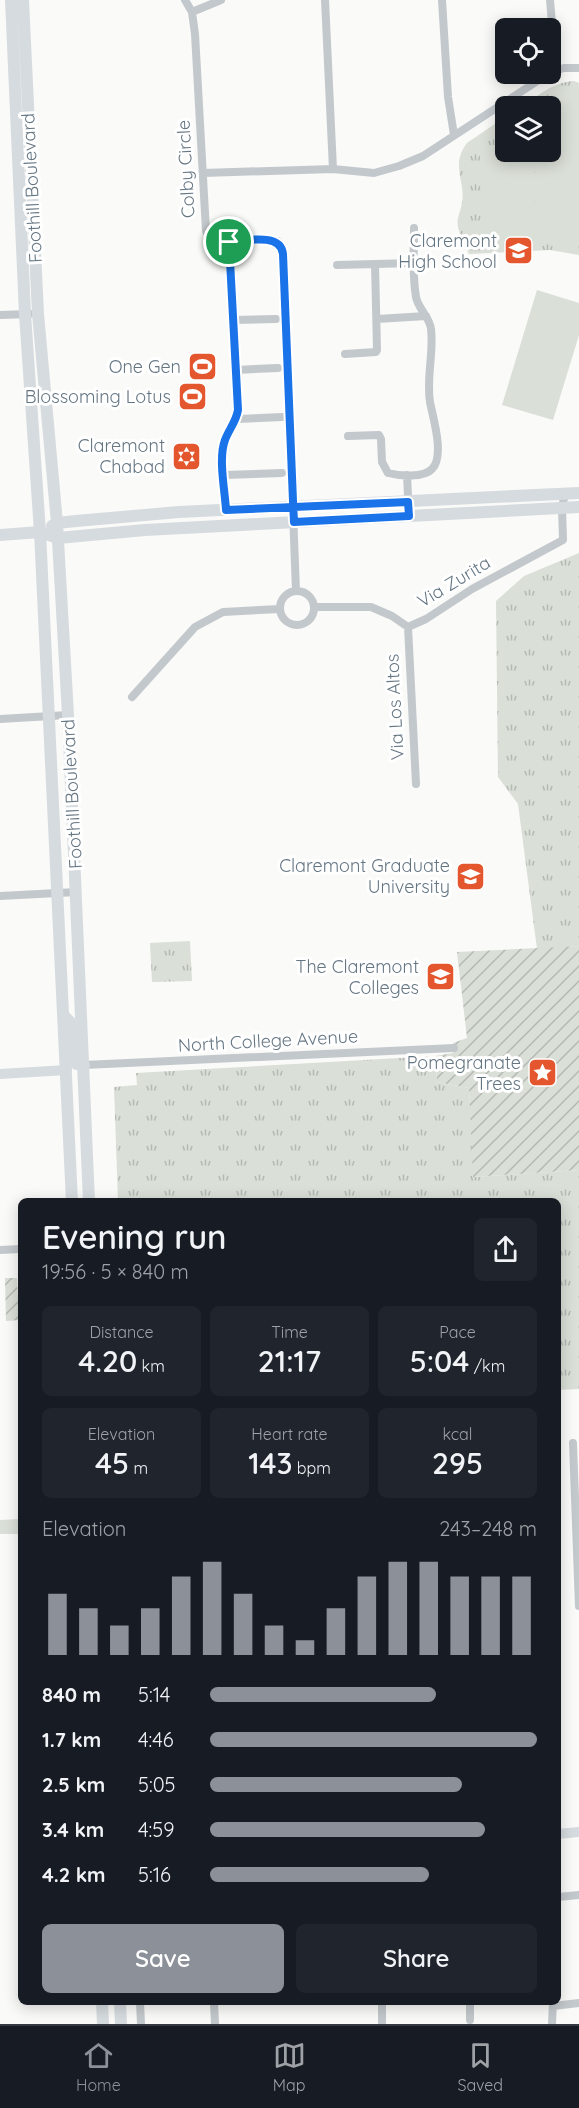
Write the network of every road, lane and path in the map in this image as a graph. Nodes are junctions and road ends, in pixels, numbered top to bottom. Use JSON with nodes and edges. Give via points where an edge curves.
{"nodes":[{"id":1,"x":10,"y":0,"type":"edge"},
{"id":2,"x":23,"y":0,"type":"edge"},
{"id":3,"x":185,"y":0,"type":"edge"},
{"id":4,"x":221,"y":0,"type":"edge"},
{"id":5,"x":326,"y":0,"type":"edge"},
{"id":6,"x":442,"y":0,"type":"edge"},
{"id":7,"x":550,"y":0,"type":"edge"},
{"id":8,"x":192,"y":12,"type":"junction"},
{"id":9,"x":550,"y":18,"type":"edge"},
{"id":10,"x":579,"y":68,"type":"edge"},
{"id":11,"x":561,"y":71,"type":"edge"},
{"id":12,"x":533,"y":84,"type":"edge"},
{"id":13,"x":454,"y":135,"type":"junction"},
{"id":14,"x":333,"y":168,"type":"junction"},
{"id":15,"x":203,"y":173,"type":"junction"},
{"id":16,"x":414,"y":228,"type":"dead end"},
{"id":17,"x":229,"y":242,"type":"junction"},
{"id":18,"x":414,"y":263,"type":"junction"},
{"id":19,"x":375,"y":264,"type":"junction"},
{"id":20,"x":337,"y":265,"type":"dead end"},
{"id":21,"x":32,"y":314,"type":"junction"},
{"id":22,"x":0,"y":315,"type":"edge"},
{"id":23,"x":426,"y":316,"type":"junction"},
{"id":24,"x":276,"y":319,"type":"dead end"},
{"id":25,"x":376,"y":319,"type":"junction"},
{"id":26,"x":232,"y":320,"type":"junction"},
{"id":27,"x":345,"y":354,"type":"dead end"},
{"id":28,"x":278,"y":368,"type":"dead end"},
{"id":29,"x":236,"y":370,"type":"junction"},
{"id":30,"x":282,"y":417,"type":"dead end"},
{"id":31,"x":237,"y":419,"type":"junction"},
{"id":32,"x":348,"y":436,"type":"dead end"},
{"id":33,"x":282,"y":473,"type":"dead end"},
{"id":34,"x":224,"y":475,"type":"junction"},
{"id":35,"x":407,"y":475,"type":"junction"},
{"id":36,"x":579,"y":493,"type":"edge"},
{"id":37,"x":565,"y":494,"type":"junction"},
{"id":38,"x":408,"y":502,"type":"junction"},
{"id":39,"x":294,"y":507,"type":"junction"},
{"id":40,"x":562,"y":507,"type":"junction"},
{"id":41,"x":579,"y":507,"type":"edge"},
{"id":42,"x":226,"y":510,"type":"junction"},
{"id":43,"x":409,"y":516,"type":"junction"},
{"id":44,"x":294,"y":522,"type":"junction"},
{"id":45,"x":57,"y":523,"type":"junction"},
{"id":46,"x":40,"y":532,"type":"junction"},
{"id":47,"x":0,"y":535,"type":"edge"},
{"id":48,"x":58,"y":538,"type":"junction"},
{"id":49,"x":296,"y":591,"type":"junction"},
{"id":50,"x":315,"y":607,"type":"junction"},
{"id":51,"x":280,"y":609,"type":"junction"},
{"id":52,"x":408,"y":627,"type":"junction"},
{"id":53,"x":132,"y":697,"type":"dead end"},
{"id":54,"x":68,"y":715,"type":"junction"},
{"id":55,"x":49,"y":717,"type":"junction"},
{"id":56,"x":0,"y":719,"type":"edge"},
{"id":57,"x":416,"y":784,"type":"dead end"},
{"id":58,"x":77,"y":892,"type":"junction"},
{"id":59,"x":58,"y":893,"type":"junction"},
{"id":60,"x":0,"y":896,"type":"edge"},
{"id":61,"x":64,"y":1016,"type":"junction"},
{"id":62,"x":454,"y":1048,"type":"dead end"},
{"id":63,"x":84,"y":1065,"type":"junction"},
{"id":64,"x":67,"y":1070,"type":"junction"},
{"id":65,"x":0,"y":1074,"type":"edge"},
{"id":66,"x":86,"y":1125,"type":"junction"},
{"id":67,"x":72,"y":1198,"type":"edge"},
{"id":68,"x":89,"y":1198,"type":"edge"},
{"id":69,"x":18,"y":1249,"type":"edge"},
{"id":70,"x":0,"y":1250,"type":"edge"},
{"id":71,"x":573,"y":1443,"type":"dead end"},
{"id":72,"x":577,"y":1480,"type":"edge"},
{"id":73,"x":579,"y":1597,"type":"edge"},
{"id":74,"x":579,"y":1606,"type":"edge"},
{"id":75,"x":579,"y":1832,"type":"edge"},
{"id":76,"x":561,"y":1834,"type":"edge"},
{"id":77,"x":579,"y":1896,"type":"edge"},
{"id":78,"x":561,"y":1897,"type":"edge"},
{"id":79,"x":579,"y":2003,"type":"edge"},
{"id":80,"x":561,"y":2004,"type":"edge"},
{"id":81,"x":102,"y":2005,"type":"edge"},
{"id":82,"x":120,"y":2005,"type":"edge"},
{"id":83,"x":140,"y":2005,"type":"edge"},
{"id":84,"x":214,"y":2005,"type":"edge"},
{"id":85,"x":382,"y":2005,"type":"edge"},
{"id":86,"x":470,"y":2005,"type":"edge"},
{"id":87,"x":553,"y":2005,"type":"edge"},
{"id":88,"x":470,"y":2020,"type":"dead end"},
{"id":89,"x":103,"y":2024,"type":"edge"},
{"id":90,"x":121,"y":2024,"type":"edge"},
{"id":91,"x":141,"y":2024,"type":"edge"},
{"id":92,"x":215,"y":2024,"type":"edge"},
{"id":93,"x":382,"y":2024,"type":"edge"},
{"id":94,"x":552,"y":2024,"type":"edge"}],
"edges":[{"from":1,"to":21,"type":"main road","name":"Foothill Boulevard"},
{"from":2,"to":21,"type":"main road","name":"Foothill Boulevard"},
{"from":3,"to":8,"type":"street","name":"Colby Circle"},
{"from":4,"to":8,"type":"street"},
{"from":5,"to":14,"type":"street"},
{"from":6,"to":13,"type":"street"},
{"from":7,"to":9,"type":"street"},
{"from":8,"to":15,"type":"street","name":"Colby Circle"},
{"from":10,"to":11,"type":"street"},
{"from":12,"to":13,"type":"street"},
{"from":13,"to":14,"type":"street","via":[[423,156],[399,166],[374,172]]},
{"from":14,"to":15,"type":"street"},
{"from":15,"to":17,"type":"street","name":"Colby Circle","via":[[206,231],[210,239]]},
{"from":16,"to":18,"type":"street"},
{"from":17,"to":26,"type":"street"},
{"from":17,"to":39,"type":"street","via":[[270,240],[283,247]]},
{"from":18,"to":19,"type":"street"},
{"from":18,"to":23,"type":"street","via":[[416,298]]},
{"from":19,"to":20,"type":"street"},
{"from":19,"to":25,"type":"street"},
{"from":21,"to":22,"type":"street"},
{"from":21,"to":45,"type":"main road","name":"Foothill Boulevard"},
{"from":21,"to":46,"type":"main road","name":"Foothill Boulevard","via":[[27,355]]},
{"from":23,"to":25,"type":"street"},
{"from":23,"to":35,"type":"street","via":[[432,336],[429,389],[437,462],[426,473]]},
{"from":24,"to":26,"type":"street"},
{"from":25,"to":27,"type":"street","via":[[376,352]]},
{"from":26,"to":29,"type":"street"},
{"from":28,"to":29,"type":"street"},
{"from":29,"to":31,"type":"street"},
{"from":30,"to":31,"type":"street"},
{"from":31,"to":34,"type":"street","via":[[225,440]]},
{"from":32,"to":35,"type":"street","via":[[379,435],[384,468],[388,473]]},
{"from":33,"to":34,"type":"street"},
{"from":34,"to":42,"type":"street"},
{"from":35,"to":38,"type":"street"},
{"from":36,"to":37,"type":"main road"},
{"from":37,"to":38,"type":"main road"},
{"from":37,"to":40,"type":"street","name":"Via Zurita"},
{"from":38,"to":39,"type":"main road"},
{"from":38,"to":43,"type":"street"},
{"from":39,"to":42,"type":"main road"},
{"from":39,"to":44,"type":"street"},
{"from":40,"to":41,"type":"main road"},
{"from":40,"to":43,"type":"main road"},
{"from":40,"to":52,"type":"street","name":"Via Zurita","via":[[562,540]]},
{"from":42,"to":45,"type":"main road"},
{"from":43,"to":44,"type":"main road"},
{"from":44,"to":48,"type":"main road"},
{"from":44,"to":49,"type":"street"},
{"from":45,"to":46,"type":"main road"},
{"from":45,"to":48,"type":"main road","name":"Foothill Boulevard"},
{"from":46,"to":47,"type":"main road"},
{"from":46,"to":48,"type":"main road"},
{"from":46,"to":55,"type":"main road","name":"Foothill Boulevard"},
{"from":48,"to":54,"type":"main road","name":"Foothill Boulevard"},
{"from":49,"to":50,"type":"street","via":[[309,595]]},
{"from":49,"to":51,"type":"street","via":[[285,597]]},
{"from":50,"to":51,"type":"street","via":[[310,620],[298,626],[286,621]]},
{"from":50,"to":52,"type":"street","name":"Via Zurita","via":[[371,607]]},
{"from":51,"to":53,"type":"street","via":[[223,612],[195,627]]},
{"from":52,"to":57,"type":"street","name":"Via Los Altos"},
{"from":54,"to":55,"type":"street"},
{"from":54,"to":58,"type":"main road","name":"Foothill Boulevard"},
{"from":55,"to":56,"type":"street"},
{"from":55,"to":59,"type":"main road","name":"Foothill Boulevard"},
{"from":58,"to":59,"type":"street"},
{"from":58,"to":63,"type":"main road","name":"Foothill Boulevard"},
{"from":59,"to":60,"type":"street"},
{"from":59,"to":61,"type":"main road","name":"Foothill Boulevard"},
{"from":61,"to":63,"type":"main road","via":[[72,1023],[77,1064]]},
{"from":61,"to":64,"type":"main road","name":"Foothill Boulevard"},
{"from":62,"to":63,"type":"street","name":"North College Avenue"},
{"from":63,"to":66,"type":"main road","name":"Foothill Boulevard"},
{"from":64,"to":65,"type":"street"},
{"from":64,"to":66,"type":"main road","via":[[77,1080]]},
{"from":64,"to":67,"type":"main road","name":"Foothill Boulevard"},
{"from":66,"to":68,"type":"main road"},
{"from":69,"to":70,"type":"street"},
{"from":71,"to":72,"type":"street"},
{"from":72,"to":73,"type":"street"},
{"from":73,"to":74,"type":"street"},
{"from":75,"to":76,"type":"street"},
{"from":77,"to":78,"type":"street"},
{"from":79,"to":80,"type":"street"},
{"from":81,"to":89,"type":"main road"},
{"from":82,"to":90,"type":"main road"},
{"from":83,"to":91,"type":"street"},
{"from":84,"to":92,"type":"street"},
{"from":85,"to":93,"type":"street"},
{"from":86,"to":88,"type":"street"},
{"from":87,"to":94,"type":"street"}]}
